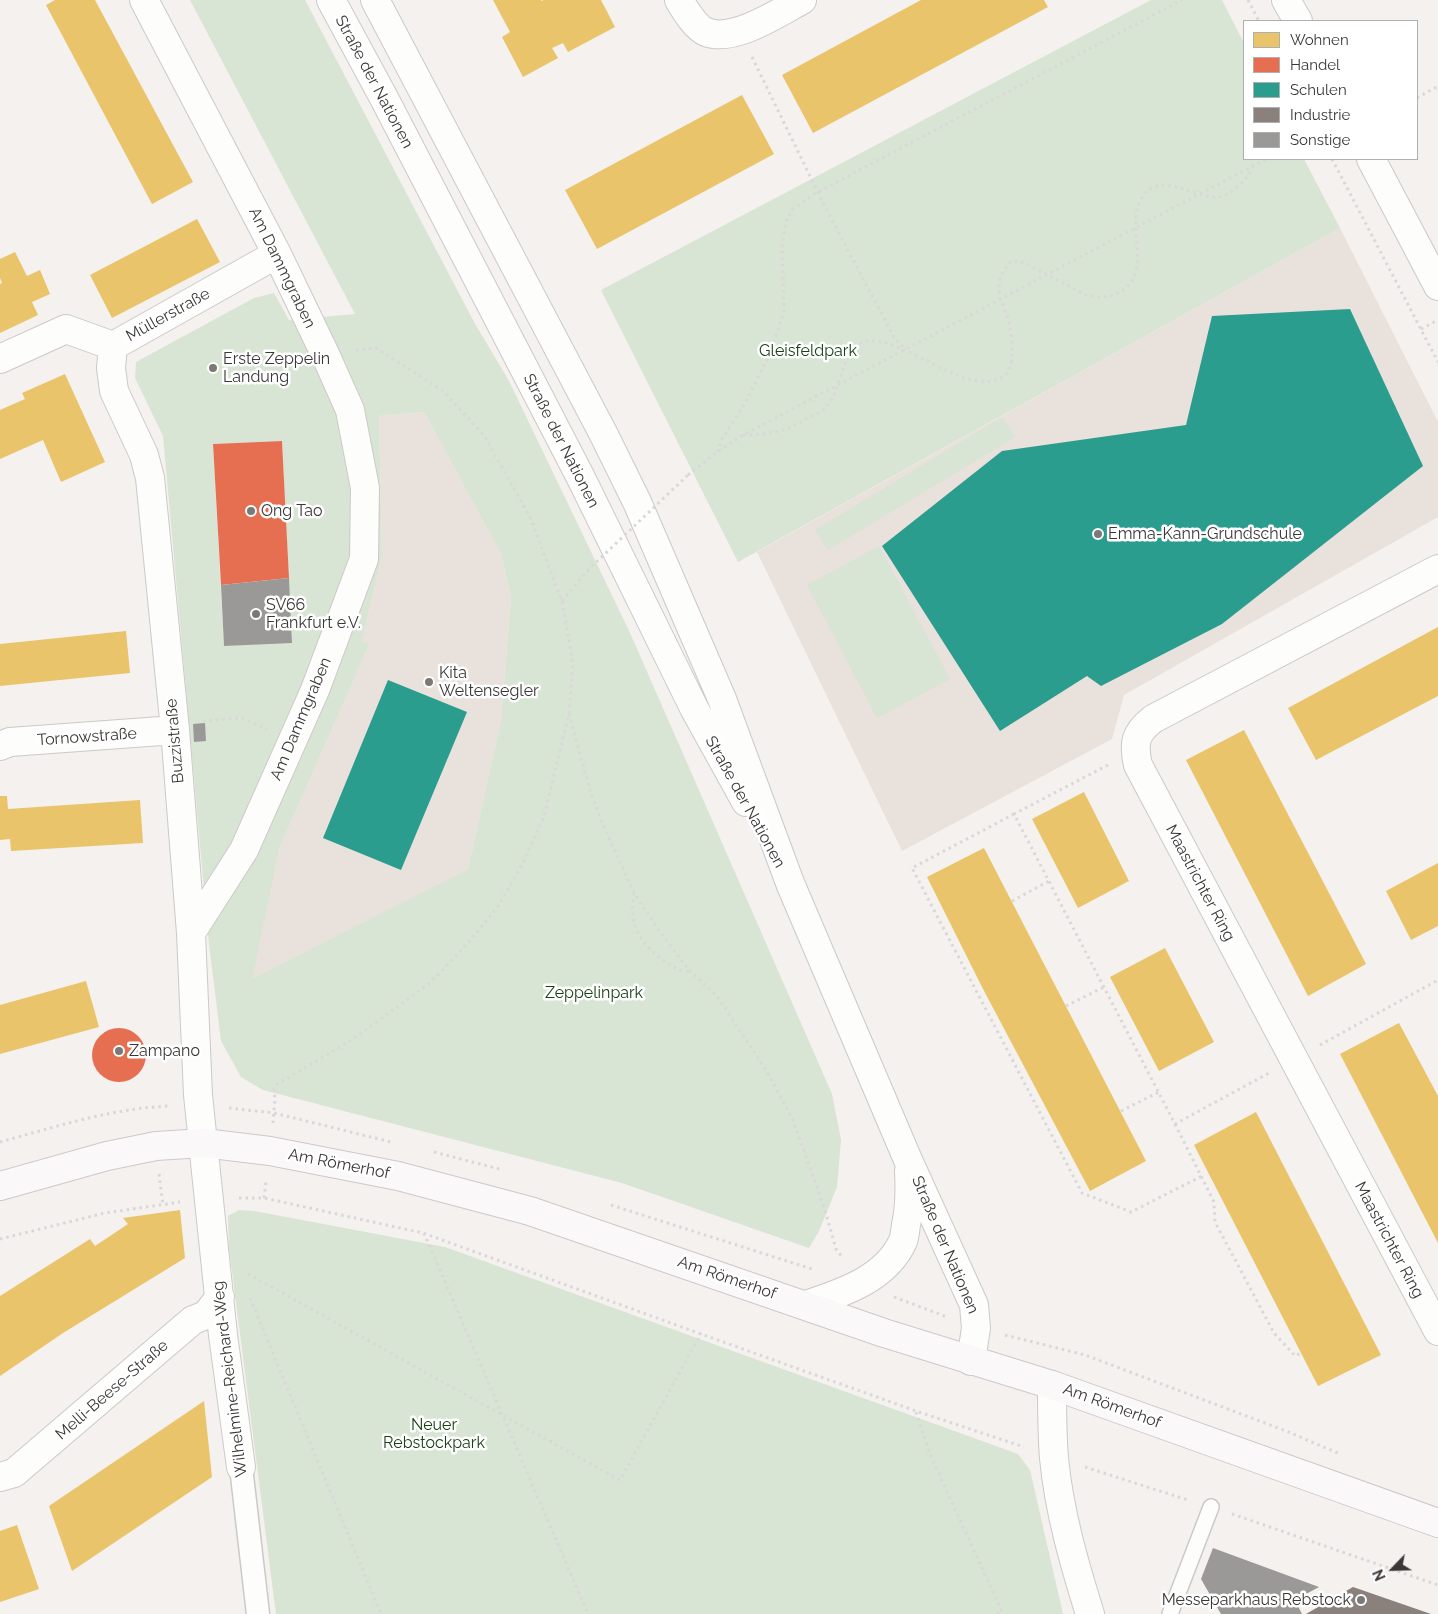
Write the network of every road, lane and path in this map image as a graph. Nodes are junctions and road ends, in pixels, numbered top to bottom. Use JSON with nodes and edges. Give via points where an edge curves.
{"nodes":[{"id":1,"x":144,"y":0,"type":"edge"},
{"id":2,"x":331,"y":0,"type":"edge"},
{"id":3,"x":375,"y":0,"type":"edge"},
{"id":4,"x":679,"y":0,"type":"edge"},
{"id":5,"x":802,"y":0,"type":"edge"},
{"id":6,"x":1182,"y":0,"type":"edge"},
{"id":7,"x":1248,"y":0,"type":"edge"},
{"id":8,"x":1286,"y":0,"type":"edge"},
{"id":9,"x":1258,"y":20,"type":"edge"},
{"id":10,"x":1297,"y":20,"type":"edge"},
{"id":11,"x":739,"y":31,"type":"junction"},
{"id":12,"x":1438,"y":86,"type":"edge"},
{"id":13,"x":1418,"y":97,"type":"edge"},
{"id":14,"x":1264,"y":160,"type":"edge"},
{"id":15,"x":1333,"y":160,"type":"edge"},
{"id":16,"x":1372,"y":160,"type":"edge"},
{"id":17,"x":1254,"y":165,"type":"junction"},
{"id":18,"x":818,"y":192,"type":"junction"},
{"id":19,"x":1198,"y":194,"type":"junction"},
{"id":20,"x":1136,"y":229,"type":"junction"},
{"id":21,"x":277,"y":254,"type":"junction"},
{"id":22,"x":1046,"y":274,"type":"junction"},
{"id":23,"x":1438,"y":286,"type":"edge"},
{"id":24,"x":1000,"y":298,"type":"junction"},
{"id":25,"x":1438,"y":320,"type":"edge"},
{"id":26,"x":1421,"y":329,"type":"junction"},
{"id":27,"x":113,"y":346,"type":"junction"},
{"id":28,"x":904,"y":349,"type":"junction"},
{"id":29,"x":324,"y":354,"type":"junction"},
{"id":30,"x":0,"y":359,"type":"edge"},
{"id":31,"x":1438,"y":362,"type":"edge"},
{"id":32,"x":838,"y":386,"type":"junction"},
{"id":33,"x":743,"y":435,"type":"junction"},
{"id":34,"x":717,"y":452,"type":"junction"},
{"id":35,"x":1438,"y":569,"type":"edge"},
{"id":36,"x":562,"y":601,"type":"junction"},
{"id":37,"x":569,"y":714,"type":"junction"},
{"id":38,"x":174,"y":727,"type":"junction"},
{"id":39,"x":293,"y":740,"type":"junction"},
{"id":40,"x":0,"y":746,"type":"edge"},
{"id":41,"x":1135,"y":751,"type":"junction"},
{"id":42,"x":1014,"y":814,"type":"junction"},
{"id":43,"x":1049,"y":881,"type":"junction"},
{"id":44,"x":790,"y":883,"type":"junction"},
{"id":45,"x":634,"y":893,"type":"junction"},
{"id":46,"x":1012,"y":901,"type":"dead end"},
{"id":47,"x":191,"y":933,"type":"junction"},
{"id":48,"x":690,"y":971,"type":"junction"},
{"id":49,"x":1438,"y":980,"type":"edge"},
{"id":50,"x":1104,"y":987,"type":"junction"},
{"id":51,"x":1066,"y":1006,"type":"dead end"},
{"id":52,"x":1293,"y":1060,"type":"junction"},
{"id":53,"x":1159,"y":1092,"type":"junction"},
{"id":54,"x":275,"y":1099,"type":"dead end"},
{"id":55,"x":149,"y":1107,"type":"dead end"},
{"id":56,"x":1121,"y":1111,"type":"dead end"},
{"id":57,"x":1175,"y":1124,"type":"junction"},
{"id":58,"x":0,"y":1142,"type":"edge"},
{"id":59,"x":204,"y":1144,"type":"junction"},
{"id":60,"x":908,"y":1160,"type":"junction"},
{"id":61,"x":1202,"y":1176,"type":"junction"},
{"id":62,"x":0,"y":1186,"type":"edge"},
{"id":63,"x":209,"y":1198,"type":"junction"},
{"id":64,"x":423,"y":1233,"type":"junction"},
{"id":65,"x":0,"y":1239,"type":"edge"},
{"id":66,"x":247,"y":1273,"type":"dead end"},
{"id":67,"x":877,"y":1274,"type":"junction"},
{"id":68,"x":250,"y":1296,"type":"dead end"},
{"id":69,"x":220,"y":1297,"type":"junction"},
{"id":70,"x":806,"y":1305,"type":"junction"},
{"id":71,"x":1438,"y":1331,"type":"edge"},
{"id":72,"x":701,"y":1334,"type":"junction"},
{"id":73,"x":1301,"y":1353,"type":"dead end"},
{"id":74,"x":1085,"y":1355,"type":"dead end"},
{"id":75,"x":970,"y":1361,"type":"junction"},
{"id":76,"x":1052,"y":1385,"type":"junction"},
{"id":77,"x":916,"y":1411,"type":"junction"},
{"id":78,"x":502,"y":1415,"type":"junction"},
{"id":79,"x":1054,"y":1457,"type":"junction"},
{"id":80,"x":1348,"y":1457,"type":"dead end"},
{"id":81,"x":240,"y":1467,"type":"joint"},
{"id":82,"x":0,"y":1477,"type":"edge"},
{"id":83,"x":1211,"y":1507,"type":"junction"},
{"id":84,"x":1438,"y":1522,"type":"edge"},
{"id":85,"x":1438,"y":1585,"type":"edge"},
{"id":86,"x":1001,"y":1610,"type":"junction"},
{"id":87,"x":258,"y":1614,"type":"edge"},
{"id":88,"x":381,"y":1614,"type":"edge"},
{"id":89,"x":588,"y":1614,"type":"edge"},
{"id":90,"x":997,"y":1614,"type":"edge"},
{"id":91,"x":1003,"y":1614,"type":"edge"},
{"id":92,"x":1090,"y":1614,"type":"edge"},
{"id":93,"x":1170,"y":1614,"type":"edge"}],
"edges":[{"from":1,"to":21,"type":"street","name":"Am Dammgraben"},
{"from":2,"to":44,"type":"street","name":"Straße der Nationen","via":[[572,460],[694,708]]},
{"from":3,"to":44,"type":"street","name":"Straße der Nationen","via":[[637,502],[722,699]]},
{"from":4,"to":11,"type":"street","via":[[688,16],[705,32],[727,34]]},
{"from":5,"to":11,"type":"street"},
{"from":6,"to":18,"type":"path"},
{"from":7,"to":9,"type":"path"},
{"from":8,"to":10,"type":"street"},
{"from":11,"to":18,"type":"path"},
{"from":12,"to":13,"type":"path"},
{"from":14,"to":17,"type":"path"},
{"from":15,"to":26,"type":"path"},
{"from":16,"to":23,"type":"street"},
{"from":17,"to":19,"type":"path"},
{"from":17,"to":19,"type":"path","via":[[1249,175],[1232,191],[1218,197]]},
{"from":18,"to":28,"type":"path","via":[[895,339]]},
{"from":18,"to":34,"type":"path","via":[[793,209],[786,221],[781,263],[784,312],[770,354]]},
{"from":19,"to":20,"type":"path"},
{"from":19,"to":20,"type":"path","via":[[1168,185],[1148,190],[1140,202]]},
{"from":20,"to":22,"type":"path"},
{"from":20,"to":22,"type":"path","via":[[1138,253],[1134,277],[1118,294],[1097,298],[1086,295]]},
{"from":21,"to":27,"type":"street","name":"Müllerstraße"},
{"from":21,"to":29,"type":"street","name":"Am Dammgraben"},
{"from":22,"to":24,"type":"path"},
{"from":22,"to":24,"type":"path","via":[[1027,264],[1010,262],[1000,278]]},
{"from":24,"to":28,"type":"path"},
{"from":24,"to":28,"type":"path","via":[[1007,316],[1012,349],[1010,368],[1000,378],[977,381],[960,376]]},
{"from":25,"to":26,"type":"path"},
{"from":26,"to":31,"type":"path"},
{"from":27,"to":30,"type":"street","name":"Müllerstraße","via":[[66,329]]},
{"from":27,"to":38,"type":"street","name":"Buzzistraße","via":[[110,368],[114,392],[144,455],[150,478]]},
{"from":28,"to":32,"type":"path"},
{"from":28,"to":32,"type":"path","via":[[864,341],[851,350]]},
{"from":29,"to":36,"type":"path","via":[[376,348],[443,391],[483,434],[525,508]]},
{"from":29,"to":39,"type":"street","name":"Am Dammgraben","via":[[350,410],[365,488],[364,559]]},
{"from":32,"to":33,"type":"path"},
{"from":32,"to":33,"type":"path","via":[[826,408],[795,426],[779,432]]},
{"from":33,"to":34,"type":"path"},
{"from":34,"to":36,"type":"path","bridge":true,"via":[[688,475],[589,569]]},
{"from":35,"to":41,"type":"street","via":[[1153,719],[1137,737]]},
{"from":36,"to":37,"type":"path","via":[[573,664]]},
{"from":37,"to":45,"type":"path","via":[[589,787]]},
{"from":37,"to":54,"type":"path","via":[[544,816],[499,905],[430,983],[353,1040],[276,1085]]},
{"from":38,"to":39,"type":"path","via":[[242,718]]},
{"from":38,"to":40,"type":"street","name":"Tornowstraße","via":[[10,742]]},
{"from":38,"to":47,"type":"street","name":"Buzzistraße"},
{"from":39,"to":47,"type":"street","name":"Am Dammgraben","via":[[244,850]]},
{"from":41,"to":42,"type":"path"},
{"from":41,"to":52,"type":"street","name":"Maastrichter Ring","via":[[1138,765]]},
{"from":42,"to":43,"type":"path"},
{"from":42,"to":61,"type":"path","via":[[912,868],[1082,1193],[1131,1212]]},
{"from":43,"to":46,"type":"path"},
{"from":43,"to":50,"type":"path"},
{"from":44,"to":60,"type":"street","name":"Straße der Nationen"},
{"from":45,"to":48,"type":"path"},
{"from":45,"to":48,"type":"path","via":[[631,906],[638,935],[646,946],[673,966]]},
{"from":47,"to":59,"type":"street","name":"Buzzistraße","via":[[198,1095]]},
{"from":48,"to":67,"type":"path","via":[[717,996],[766,1070],[793,1120],[836,1250],[845,1262]]},
{"from":49,"to":52,"type":"path"},
{"from":50,"to":51,"type":"path"},
{"from":50,"to":53,"type":"path"},
{"from":52,"to":57,"type":"path"},
{"from":52,"to":71,"type":"street","name":"Maastrichter Ring"},
{"from":53,"to":56,"type":"path"},
{"from":53,"to":57,"type":"path"},
{"from":55,"to":58,"type":"path","via":[[72,1122]]},
{"from":57,"to":61,"type":"path"},
{"from":59,"to":62,"type":"main road","name":"Am Römerhof","via":[[156,1146],[107,1156]]},
{"from":59,"to":63,"type":"street","name":"Wilhelmine-Reichard-Weg"},
{"from":59,"to":70,"type":"main road","name":"Am Römerhof","via":[[270,1151],[398,1176],[530,1211]]},
{"from":60,"to":67,"type":"street","name":"Straße der Nationen","via":[[911,1200],[903,1240]]},
{"from":60,"to":75,"type":"street","name":"Straße der Nationen","via":[[974,1305],[976,1328]]},
{"from":61,"to":73,"type":"path","via":[[1214,1202],[1215,1222],[1274,1332],[1295,1356]]},
{"from":63,"to":64,"type":"path","via":[[264,1198]]},
{"from":63,"to":65,"type":"path","via":[[105,1213]]},
{"from":63,"to":69,"type":"street","name":"Wilhelmine-Reichard-Weg"},
{"from":64,"to":72,"type":"path"},
{"from":64,"to":78,"type":"path"},
{"from":66,"to":78,"type":"path"},
{"from":67,"to":70,"type":"street","name":"Straße der Nationen"},
{"from":68,"to":88,"type":"path"},
{"from":69,"to":81,"type":"street","name":"Wilhelmine-Reichard-Weg"},
{"from":69,"to":82,"type":"street","name":"Melli-Beese-Straße","via":[[206,1315],[193,1320],[14,1473]]},
{"from":70,"to":75,"type":"main road","name":"Am Römerhof"},
{"from":72,"to":77,"type":"path"},
{"from":72,"to":78,"type":"path","via":[[620,1480]]},
{"from":74,"to":80,"type":"path"},
{"from":75,"to":76,"type":"main road","name":"Am Römerhof"},
{"from":76,"to":79,"type":"street"},
{"from":76,"to":84,"type":"main road","name":"Am Römerhof"},
{"from":77,"to":79,"type":"path"},
{"from":77,"to":86,"type":"path","via":[[930,1454]]},
{"from":78,"to":89,"type":"path"},
{"from":79,"to":83,"type":"path"},
{"from":79,"to":92,"type":"street","via":[[1071,1553]]},
{"from":81,"to":87,"type":"street","name":"Wilhelmine-Reichard-Weg"},
{"from":83,"to":85,"type":"path"},
{"from":83,"to":93,"type":"lane"},
{"from":86,"to":90,"type":"path"},
{"from":86,"to":91,"type":"path"}]}
